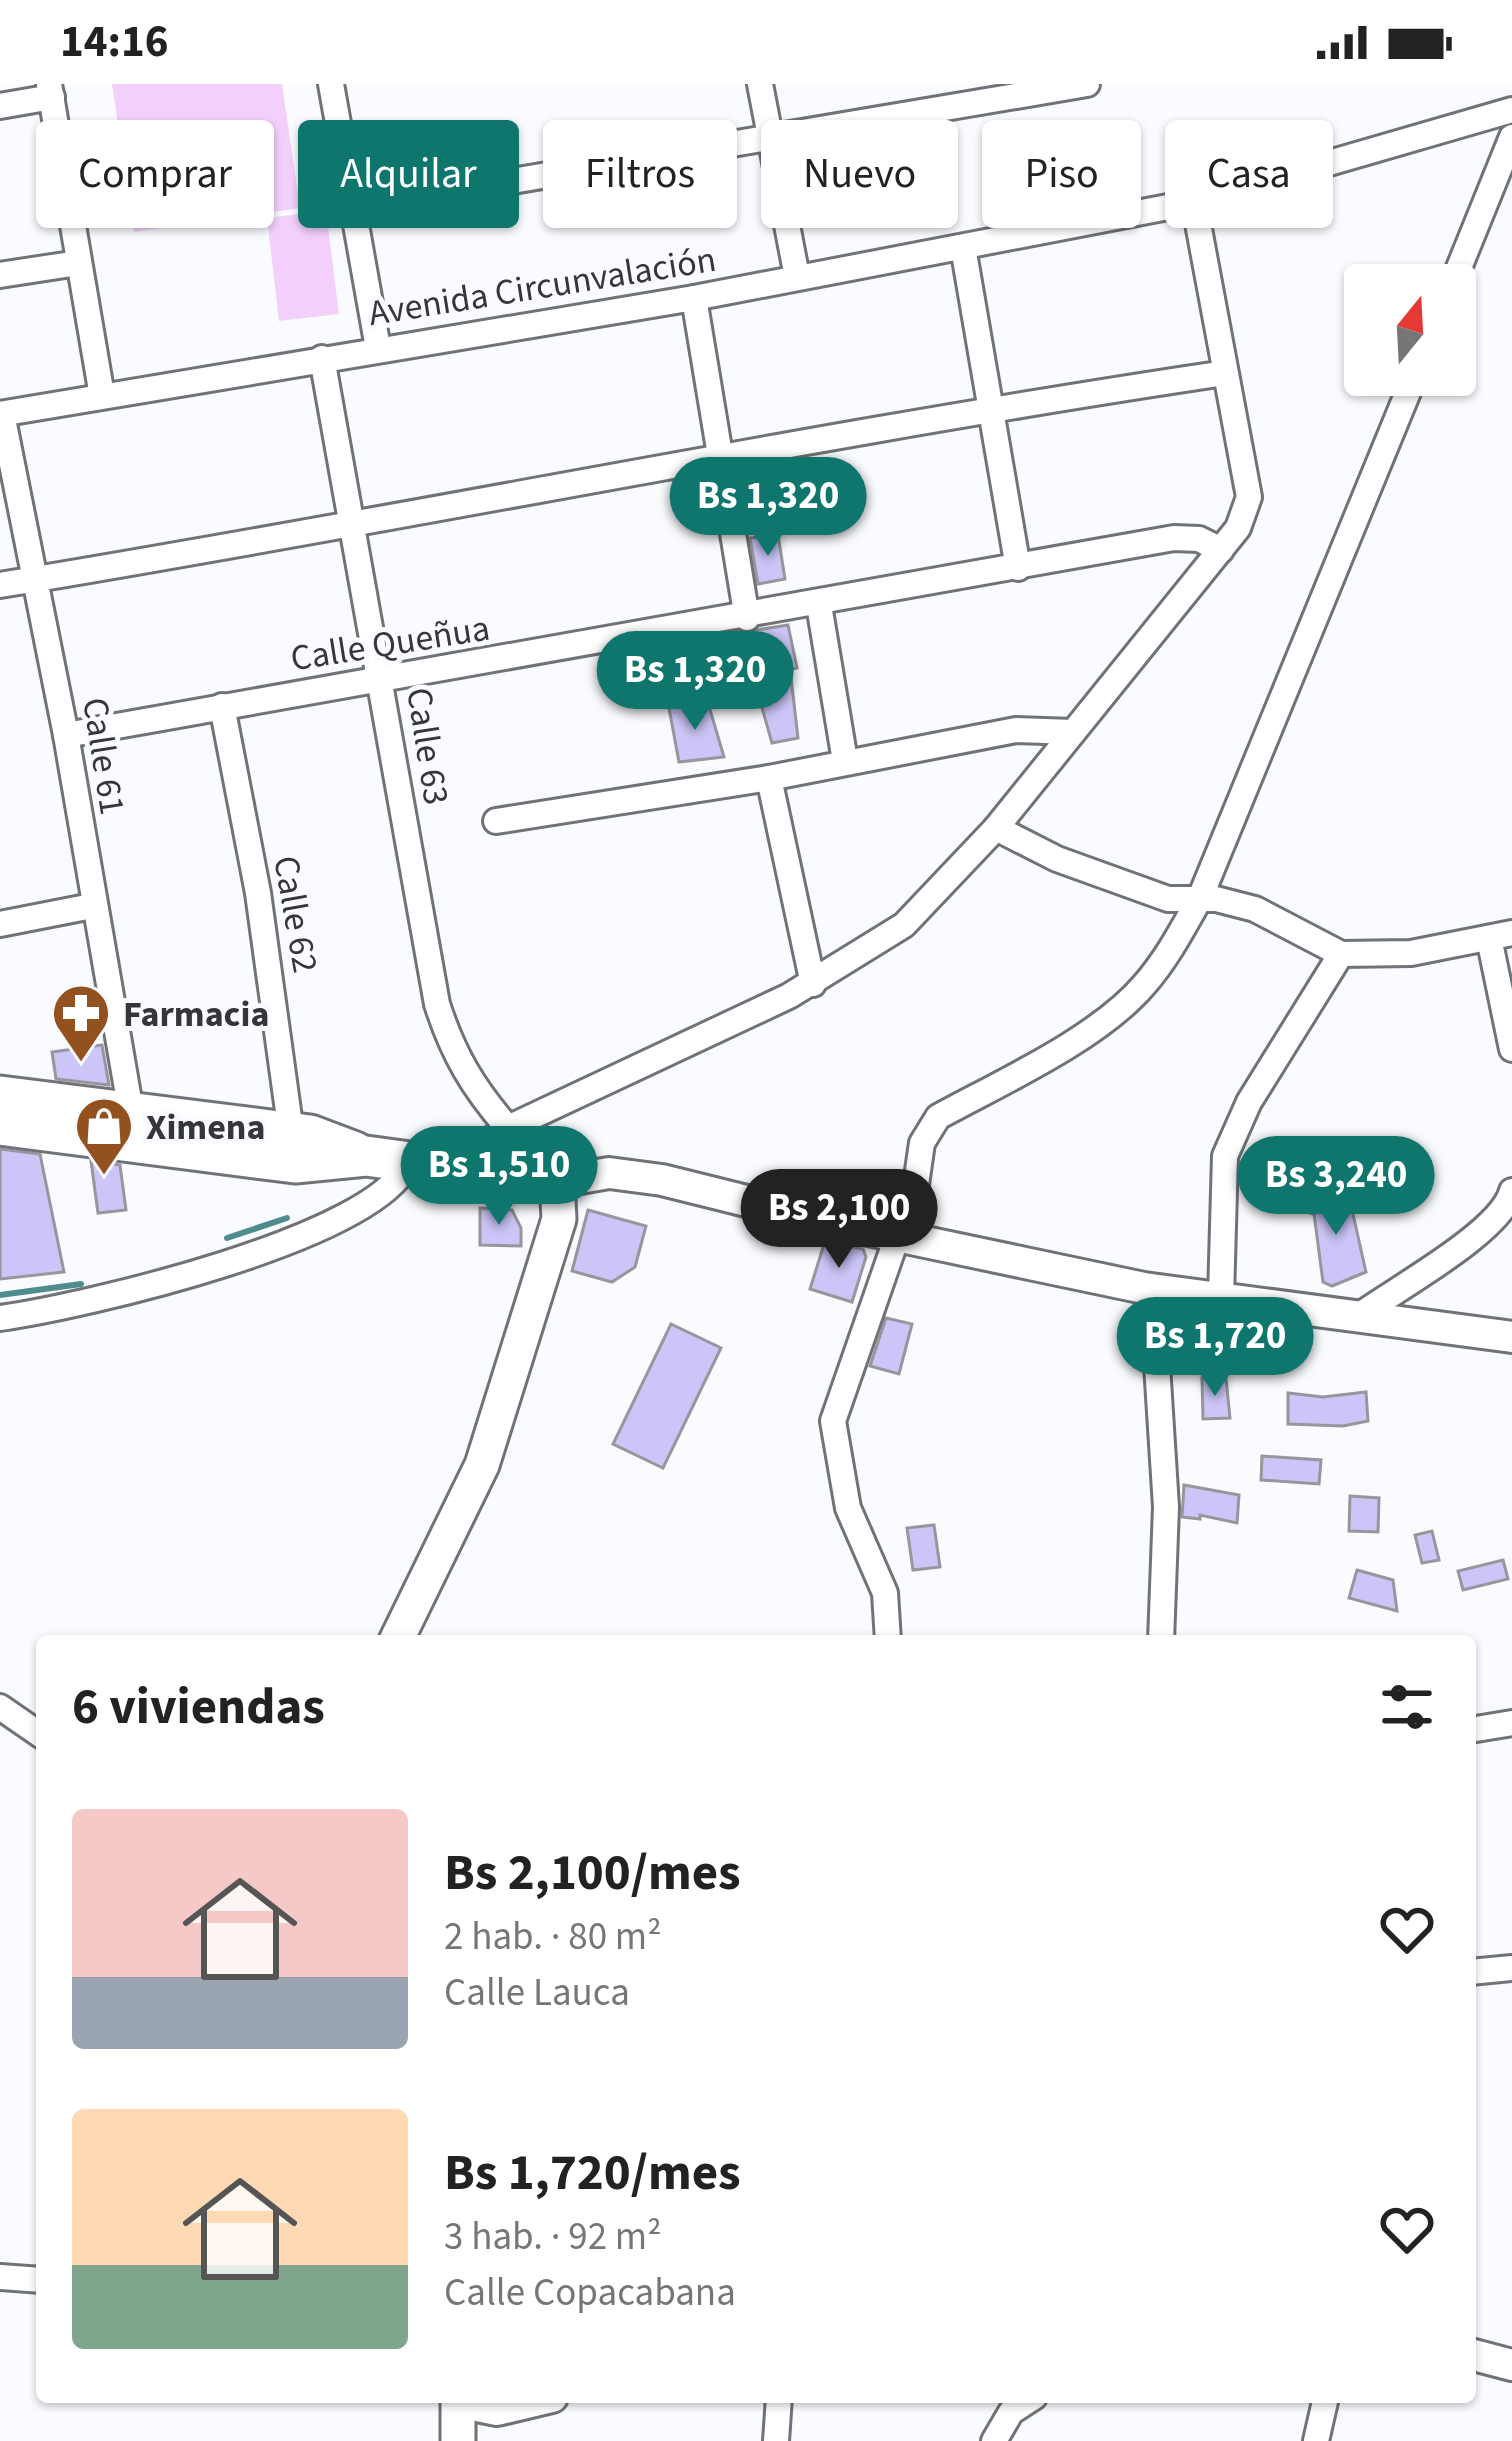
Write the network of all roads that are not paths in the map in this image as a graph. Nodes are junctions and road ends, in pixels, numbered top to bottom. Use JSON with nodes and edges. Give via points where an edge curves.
{"nodes":[{"id":1,"x":331,"y":84,"type":"edge"},
{"id":2,"x":760,"y":84,"type":"edge"},
{"id":3,"x":1087,"y":84,"type":"edge"},
{"id":4,"x":50,"y":91,"type":"edge"},
{"id":5,"x":0,"y":106,"type":"edge"},
{"id":6,"x":1512,"y":110,"type":"edge"},
{"id":7,"x":337,"y":120,"type":"edge"},
{"id":8,"x":766,"y":120,"type":"edge"},
{"id":9,"x":863,"y":120,"type":"edge"},
{"id":10,"x":761,"y":136,"type":"edge"},
{"id":11,"x":1512,"y":137,"type":"edge"},
{"id":12,"x":1333,"y":162,"type":"edge"},
{"id":13,"x":519,"y":179,"type":"edge"},
{"id":14,"x":1165,"y":207,"type":"edge"},
{"id":15,"x":356,"y":228,"type":"edge"},
{"id":16,"x":787,"y":228,"type":"edge"},
{"id":17,"x":1198,"y":228,"type":"edge"},
{"id":18,"x":963,"y":247,"type":"junction"},
{"id":19,"x":78,"y":262,"type":"junction"},
{"id":20,"x":1461,"y":264,"type":"edge"},
{"id":21,"x":0,"y":275,"type":"edge"},
{"id":22,"x":797,"y":277,"type":"junction"},
{"id":23,"x":694,"y":298,"type":"junction"},
{"id":24,"x":378,"y":348,"type":"junction"},
{"id":25,"x":322,"y":358,"type":"junction"},
{"id":26,"x":1225,"y":373,"type":"junction"},
{"id":27,"x":103,"y":396,"type":"junction"},
{"id":28,"x":1406,"y":396,"type":"edge"},
{"id":29,"x":992,"y":407,"type":"junction"},
{"id":30,"x":1,"y":414,"type":"edge"},
{"id":31,"x":720,"y":459,"type":"junction"},
{"id":32,"x":353,"y":527,"type":"junction"},
{"id":33,"x":1221,"y":550,"type":"junction"},
{"id":34,"x":1018,"y":568,"type":"junction"},
{"id":35,"x":36,"y":579,"type":"junction"},
{"id":36,"x":0,"y":585,"type":"edge"},
{"id":37,"x":819,"y":605,"type":"junction"},
{"id":38,"x":747,"y":618,"type":"junction"},
{"id":39,"x":382,"y":681,"type":"junction"},
{"id":40,"x":222,"y":706,"type":"junction"},
{"id":41,"x":1073,"y":732,"type":"junction"},
{"id":42,"x":66,"y":735,"type":"junction"},
{"id":43,"x":845,"y":760,"type":"junction"},
{"id":44,"x":769,"y":778,"type":"junction"},
{"id":45,"x":496,"y":821,"type":"dead end"},
{"id":46,"x":996,"y":828,"type":"junction"},
{"id":47,"x":1200,"y":898,"type":"junction"},
{"id":48,"x":92,"y":906,"type":"junction"},
{"id":49,"x":0,"y":924,"type":"edge"},
{"id":50,"x":1500,"y":936,"type":"edge"},
{"id":51,"x":1341,"y":954,"type":"junction"},
{"id":52,"x":813,"y":984,"type":"junction"},
{"id":53,"x":1512,"y":1049,"type":"edge"},
{"id":54,"x":0,"y":1096,"type":"edge"},
{"id":55,"x":0,"y":1125,"type":"edge"},
{"id":56,"x":129,"y":1126,"type":"junction"},
{"id":57,"x":508,"y":1128,"type":"junction"},
{"id":58,"x":296,"y":1148,"type":"junction"},
{"id":59,"x":408,"y":1162,"type":"junction"},
{"id":60,"x":467,"y":1168,"type":"junction"},
{"id":61,"x":557,"y":1182,"type":"junction"},
{"id":62,"x":1512,"y":1191,"type":"edge"},
{"id":63,"x":903,"y":1238,"type":"junction"},
{"id":64,"x":1221,"y":1297,"type":"junction"},
{"id":65,"x":1256,"y":1302,"type":"junction"},
{"id":66,"x":1360,"y":1315,"type":"junction"},
{"id":67,"x":0,"y":1318,"type":"edge"},
{"id":68,"x":1512,"y":1337,"type":"edge"},
{"id":69,"x":399,"y":1635,"type":"edge"},
{"id":70,"x":888,"y":1635,"type":"edge"},
{"id":71,"x":1161,"y":1635,"type":"edge"},
{"id":72,"x":0,"y":1707,"type":"edge"},
{"id":73,"x":1512,"y":1724,"type":"edge"},
{"id":74,"x":1476,"y":1729,"type":"edge"},
{"id":75,"x":36,"y":1732,"type":"edge"},
{"id":76,"x":1512,"y":1968,"type":"edge"},
{"id":77,"x":1476,"y":1971,"type":"edge"},
{"id":78,"x":0,"y":2277,"type":"edge"},
{"id":79,"x":36,"y":2280,"type":"edge"},
{"id":80,"x":1476,"y":2356,"type":"edge"},
{"id":81,"x":1512,"y":2365,"type":"edge"},
{"id":82,"x":453,"y":2403,"type":"edge"},
{"id":83,"x":468,"y":2403,"type":"edge"},
{"id":84,"x":527,"y":2403,"type":"edge"},
{"id":85,"x":779,"y":2403,"type":"edge"},
{"id":86,"x":1025,"y":2403,"type":"edge"},
{"id":87,"x":1325,"y":2403,"type":"edge"},
{"id":88,"x":458,"y":2441,"type":"edge"},
{"id":89,"x":776,"y":2441,"type":"edge"},
{"id":90,"x":994,"y":2441,"type":"edge"},
{"id":91,"x":1316,"y":2441,"type":"edge"}],
"edges":[{"from":1,"to":7,"type":"street"},
{"from":2,"to":8,"type":"street"},
{"from":3,"to":9,"type":"street"},
{"from":4,"to":5,"type":"street"},
{"from":4,"to":19,"type":"street"},
{"from":6,"to":12,"type":"street","name":"Avenida Circunvalación"},
{"from":10,"to":13,"type":"street"},
{"from":11,"to":20,"type":"street"},
{"from":14,"to":18,"type":"street","name":"Avenida Circunvalación"},
{"from":15,"to":24,"type":"street"},
{"from":16,"to":22,"type":"street"},
{"from":17,"to":26,"type":"street"},
{"from":18,"to":22,"type":"street","name":"Avenida Circunvalación"},
{"from":18,"to":29,"type":"street"},
{"from":19,"to":21,"type":"street"},
{"from":19,"to":27,"type":"street"},
{"from":22,"to":23,"type":"street","name":"Avenida Circunvalación"},
{"from":23,"to":24,"type":"street","name":"Avenida Circunvalación"},
{"from":23,"to":31,"type":"street"},
{"from":24,"to":25,"type":"street","name":"Avenida Circunvalación"},
{"from":25,"to":27,"type":"street","name":"Avenida Circunvalación"},
{"from":25,"to":32,"type":"street","name":"Calle 63"},
{"from":26,"to":29,"type":"street"},
{"from":26,"to":33,"type":"street","via":[[1249,497]]},
{"from":27,"to":30,"type":"street","name":"Avenida Circunvalación"},
{"from":28,"to":47,"type":"street"},
{"from":29,"to":31,"type":"street"},
{"from":29,"to":34,"type":"street"},
{"from":30,"to":35,"type":"street","name":"Calle 61"},
{"from":31,"to":32,"type":"street"},
{"from":31,"to":38,"type":"street"},
{"from":32,"to":35,"type":"street"},
{"from":32,"to":39,"type":"street","name":"Calle 63"},
{"from":33,"to":34,"type":"street","name":"Calle Queñua","via":[[1174,538]]},
{"from":33,"to":41,"type":"street"},
{"from":34,"to":37,"type":"street","name":"Calle Queñua"},
{"from":35,"to":36,"type":"street"},
{"from":35,"to":42,"type":"street","name":"Calle 61"},
{"from":37,"to":38,"type":"street","name":"Calle Queñua"},
{"from":37,"to":43,"type":"street"},
{"from":38,"to":39,"type":"street","name":"Calle Queñua"},
{"from":39,"to":40,"type":"street","name":"Calle Queñua"},
{"from":39,"to":57,"type":"street","name":"Calle 63","via":[[437,1004],[463,1070]]},
{"from":40,"to":42,"type":"street","name":"Calle Queñua"},
{"from":40,"to":58,"type":"street","name":"Calle 62"},
{"from":41,"to":43,"type":"street","via":[[1016,730]]},
{"from":41,"to":46,"type":"street"},
{"from":42,"to":48,"type":"street","name":"Calle 61"},
{"from":43,"to":44,"type":"street"},
{"from":44,"to":45,"type":"street"},
{"from":44,"to":52,"type":"street"},
{"from":46,"to":47,"type":"street","via":[[1168,899]]},
{"from":46,"to":52,"type":"street","via":[[904,925]]},
{"from":47,"to":51,"type":"street","via":[[1255,909]]},
{"from":47,"to":63,"type":"street","via":[[1142,989],[938,1118],[922,1143]]},
{"from":48,"to":49,"type":"street"},
{"from":48,"to":56,"type":"street","name":"Calle 61"},
{"from":50,"to":51,"type":"street","via":[[1411,953]]},
{"from":50,"to":53,"type":"street"},
{"from":51,"to":64,"type":"street","via":[[1249,1102],[1225,1156]]},
{"from":52,"to":57,"type":"street"},
{"from":54,"to":56,"type":"main road"},
{"from":55,"to":56,"type":"main road"},
{"from":56,"to":58,"type":"main road"},
{"from":57,"to":60,"type":"street"},
{"from":58,"to":59,"type":"main road"},
{"from":59,"to":60,"type":"main road"},
{"from":59,"to":67,"type":"street","via":[[384,1195],[277,1245],[65,1309]]},
{"from":60,"to":61,"type":"main road"},
{"from":61,"to":63,"type":"street","via":[[608,1173],[662,1180]]},
{"from":61,"to":69,"type":"main road","via":[[559,1220],[482,1466]]},
{"from":62,"to":66,"type":"street","via":[[1490,1229]]},
{"from":63,"to":64,"type":"street"},
{"from":63,"to":70,"type":"street","via":[[833,1421],[848,1508],[885,1593]]},
{"from":64,"to":65,"type":"street"},
{"from":65,"to":66,"type":"street"},
{"from":65,"to":71,"type":"street","via":[[1219,1334],[1161,1347]]},
{"from":66,"to":68,"type":"street"},
{"from":72,"to":75,"type":"street"},
{"from":73,"to":74,"type":"street"},
{"from":76,"to":77,"type":"street"},
{"from":78,"to":79,"type":"street"},
{"from":80,"to":81,"type":"street"},
{"from":82,"to":88,"type":"main road"},
{"from":83,"to":84,"type":"street","via":[[497,2410]]},
{"from":85,"to":89,"type":"street"},
{"from":86,"to":90,"type":"street"},
{"from":87,"to":91,"type":"street"}]}
